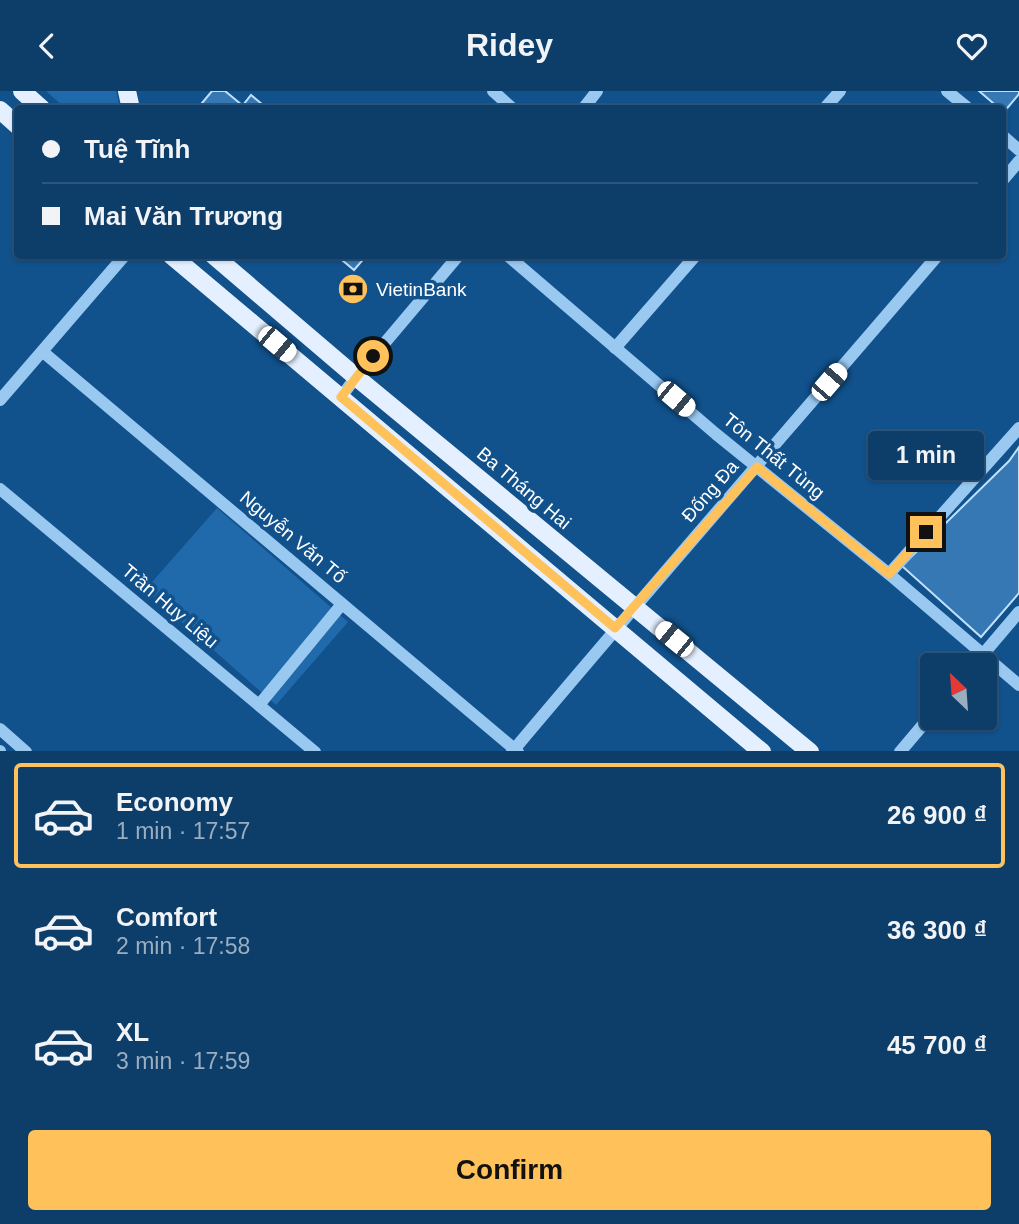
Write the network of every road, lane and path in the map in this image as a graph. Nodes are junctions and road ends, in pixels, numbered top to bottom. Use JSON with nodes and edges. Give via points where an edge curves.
{"nodes":[{"id":1,"x":15,"y":91,"type":"edge"},
{"id":2,"x":22,"y":91,"type":"edge"},
{"id":3,"x":493,"y":91,"type":"edge"},
{"id":4,"x":597,"y":91,"type":"edge"},
{"id":5,"x":840,"y":91,"type":"edge"},
{"id":6,"x":947,"y":91,"type":"edge"},
{"id":7,"x":38,"y":105,"type":"edge"},
{"id":8,"x":509,"y":105,"type":"edge"},
{"id":9,"x":586,"y":105,"type":"edge"},
{"id":10,"x":828,"y":105,"type":"edge"},
{"id":11,"x":964,"y":105,"type":"edge"},
{"id":12,"x":0,"y":109,"type":"edge"},
{"id":13,"x":14,"y":122,"type":"edge"},
{"id":14,"x":1019,"y":161,"type":"edge"},
{"id":15,"x":1006,"y":176,"type":"edge"},
{"id":16,"x":122,"y":259,"type":"edge"},
{"id":17,"x":176,"y":259,"type":"edge"},
{"id":18,"x":218,"y":259,"type":"edge"},
{"id":19,"x":456,"y":259,"type":"edge"},
{"id":20,"x":512,"y":259,"type":"edge"},
{"id":21,"x":693,"y":259,"type":"edge"},
{"id":22,"x":935,"y":259,"type":"edge"},
{"id":23,"x":615,"y":348,"type":"junction"},
{"id":24,"x":43,"y":352,"type":"junction"},
{"id":25,"x":356,"y":377,"type":"junction"},
{"id":26,"x":341,"y":397,"type":"junction"},
{"id":27,"x":0,"y":400,"type":"edge"},
{"id":28,"x":1019,"y":428,"type":"edge"},
{"id":29,"x":757,"y":467,"type":"junction"},
{"id":30,"x":0,"y":489,"type":"edge"},
{"id":31,"x":889,"y":574,"type":"junction"},
{"id":32,"x":342,"y":604,"type":"junction"},
{"id":33,"x":635,"y":607,"type":"junction"},
{"id":34,"x":1019,"y":612,"type":"edge"},
{"id":35,"x":615,"y":628,"type":"junction"},
{"id":36,"x":982,"y":653,"type":"edge"},
{"id":37,"x":984,"y":653,"type":"edge"},
{"id":38,"x":998,"y":667,"type":"edge"},
{"id":39,"x":1019,"y":685,"type":"edge"},
{"id":40,"x":259,"y":705,"type":"junction"},
{"id":41,"x":920,"y":728,"type":"edge"},
{"id":42,"x":0,"y":729,"type":"edge"},
{"id":43,"x":514,"y":750,"type":"edge"},
{"id":44,"x":26,"y":751,"type":"edge"},
{"id":45,"x":315,"y":751,"type":"edge"},
{"id":46,"x":762,"y":751,"type":"edge"},
{"id":47,"x":810,"y":751,"type":"edge"},
{"id":48,"x":900,"y":751,"type":"edge"}],
"edges":[{"from":1,"to":12,"type":"main road"},
{"from":2,"to":7,"type":"main road"},
{"from":3,"to":8,"type":"street"},
{"from":4,"to":9,"type":"street"},
{"from":5,"to":10,"type":"street"},
{"from":6,"to":11,"type":"street"},
{"from":12,"to":13,"type":"main road"},
{"from":14,"to":15,"type":"street"},
{"from":16,"to":24,"type":"street"},
{"from":17,"to":26,"type":"main road"},
{"from":18,"to":25,"type":"main road","name":"Ba Tháng Hai"},
{"from":19,"to":25,"type":"street"},
{"from":20,"to":23,"type":"street","name":"Tôn Thất Tùng"},
{"from":21,"to":23,"type":"street"},
{"from":22,"to":29,"type":"street","name":"Đống Đa"},
{"from":23,"to":29,"type":"street","name":"Tôn Thất Tùng"},
{"from":24,"to":27,"type":"street"},
{"from":24,"to":32,"type":"street","name":"Nguyễn Văn Tố"},
{"from":25,"to":26,"type":"street"},
{"from":25,"to":33,"type":"main road","name":"Ba Tháng Hai"},
{"from":26,"to":35,"type":"main road"},
{"from":28,"to":31,"type":"street"},
{"from":29,"to":31,"type":"street","name":"Tôn Thất Tùng"},
{"from":29,"to":33,"type":"street","name":"Đống Đa"},
{"from":30,"to":40,"type":"street","name":"Trần Huy Liệu"},
{"from":31,"to":36,"type":"street","name":"Tôn Thất Tùng"},
{"from":32,"to":40,"type":"street"},
{"from":32,"to":43,"type":"street","name":"Nguyễn Văn Tố"},
{"from":33,"to":35,"type":"street","name":"Đống Đa"},
{"from":33,"to":47,"type":"main road","name":"Ba Tháng Hai"},
{"from":34,"to":37,"type":"street"},
{"from":35,"to":43,"type":"street","name":"Đống Đa"},
{"from":35,"to":46,"type":"main road"},
{"from":38,"to":39,"type":"street","name":"Tôn Thất Tùng"},
{"from":40,"to":45,"type":"street","name":"Trần Huy Liệu"},
{"from":41,"to":48,"type":"street"},
{"from":42,"to":44,"type":"street"}]}
